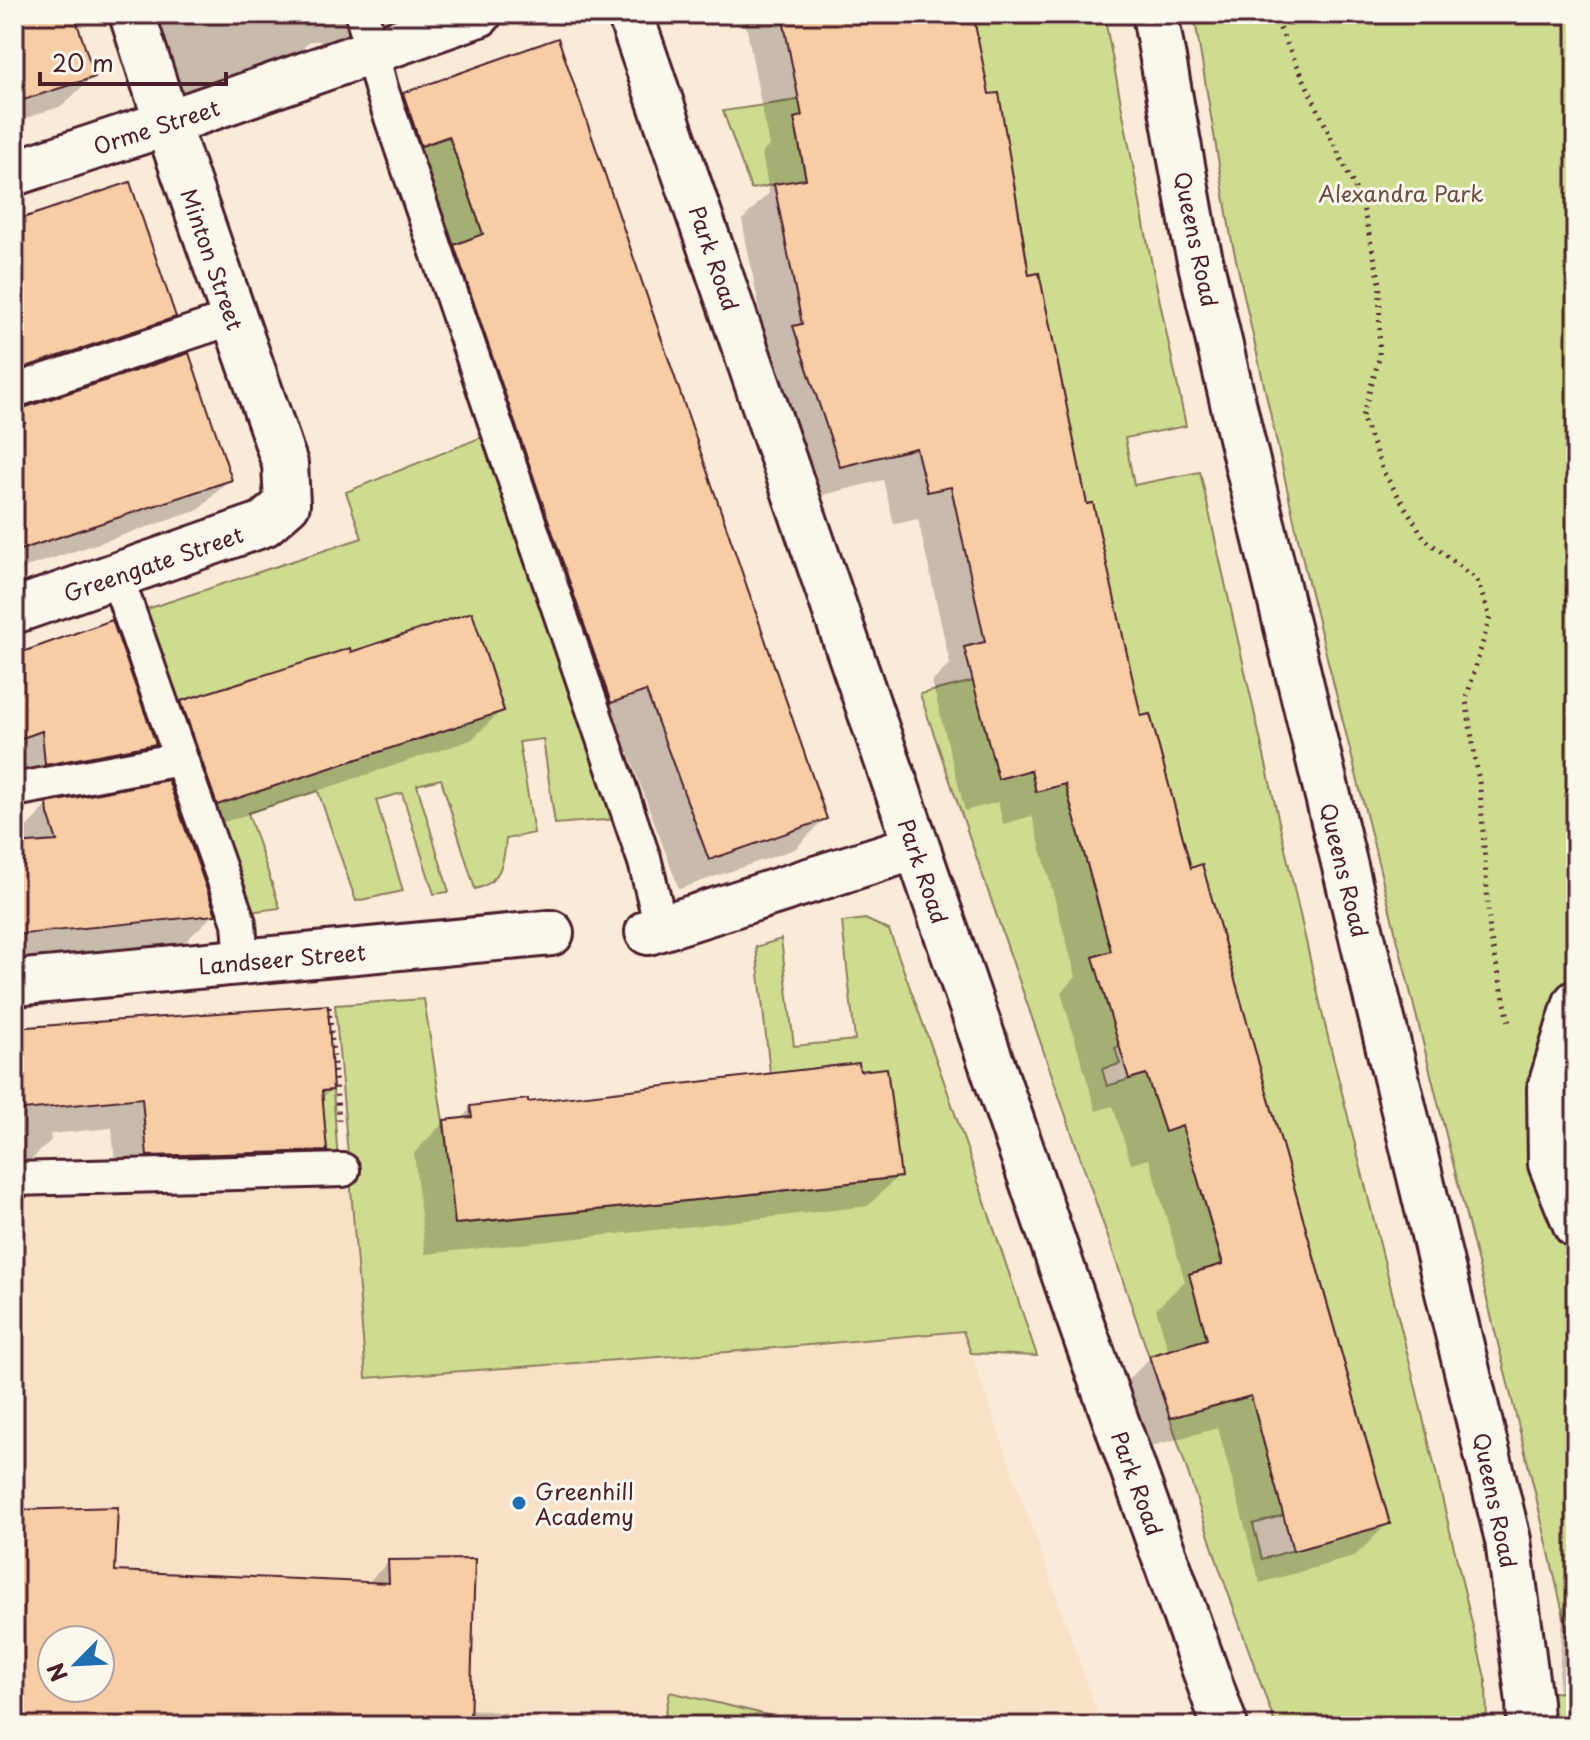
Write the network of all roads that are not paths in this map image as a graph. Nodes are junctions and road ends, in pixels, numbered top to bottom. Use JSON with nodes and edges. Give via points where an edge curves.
{"nodes":[{"id":1,"x":132,"y":14,"type":"edge"},
{"id":2,"x":479,"y":14,"type":"edge"},
{"id":3,"x":630,"y":14,"type":"edge"},
{"id":4,"x":1155,"y":14,"type":"edge"},
{"id":5,"x":366,"y":33,"type":"edge"},
{"id":6,"x":167,"y":123,"type":"junction"},
{"id":7,"x":14,"y":173,"type":"edge"},
{"id":8,"x":233,"y":318,"type":"junction"},
{"id":9,"x":14,"y":391,"type":"edge"},
{"id":10,"x":287,"y":504,"type":"joint"},
{"id":11,"x":116,"y":575,"type":"junction"},
{"id":12,"x":14,"y":611,"type":"edge"},
{"id":13,"x":180,"y":759,"type":"junction"},
{"id":14,"x":14,"y":790,"type":"edge"},
{"id":15,"x":916,"y":847,"type":"junction"},
{"id":16,"x":655,"y":930,"type":"joint"},
{"id":17,"x":551,"y":933,"type":"dead end"},
{"id":18,"x":242,"y":962,"type":"junction"},
{"id":19,"x":14,"y":983,"type":"edge"},
{"id":20,"x":1576,"y":1003,"type":"edge"},
{"id":21,"x":343,"y":1170,"type":"road end"},
{"id":22,"x":14,"y":1179,"type":"edge"},
{"id":23,"x":1576,"y":1225,"type":"edge"},
{"id":24,"x":1225,"y":1726,"type":"edge"},
{"id":25,"x":1530,"y":1726,"type":"edge"}],
"edges":[{"from":1,"to":6,"type":"street","name":"Minton Street"},
{"from":2,"to":5,"type":"street","name":"Orme Street"},
{"from":3,"to":15,"type":"street","name":"Park Road"},
{"from":4,"to":25,"type":"street","name":"Queens Road","via":[[1195,238],[1241,437],[1508,1540]]},
{"from":5,"to":6,"type":"street","name":"Orme Street"},
{"from":5,"to":16,"type":"lane","via":[[645,862]]},
{"from":6,"to":7,"type":"street","name":"Orme Street"},
{"from":6,"to":8,"type":"street","name":"Minton Street"},
{"from":8,"to":9,"type":"lane"},
{"from":8,"to":10,"type":"street","name":"Minton Street","via":[[285,464]]},
{"from":10,"to":11,"type":"street","name":"Greengate Street","via":[[264,524]]},
{"from":11,"to":12,"type":"street","name":"Greengate Street"},
{"from":11,"to":13,"type":"lane"},
{"from":13,"to":14,"type":"lane"},
{"from":13,"to":18,"type":"lane","via":[[239,923]]},
{"from":15,"to":16,"type":"street"},
{"from":15,"to":24,"type":"street","name":"Park Road"},
{"from":17,"to":18,"type":"street","name":"Landseer Street"},
{"from":18,"to":19,"type":"street","name":"Landseer Street"},
{"from":20,"to":23,"type":"street","via":[[1550,1089],[1551,1164]]},
{"from":21,"to":22,"type":"lane"}]}
